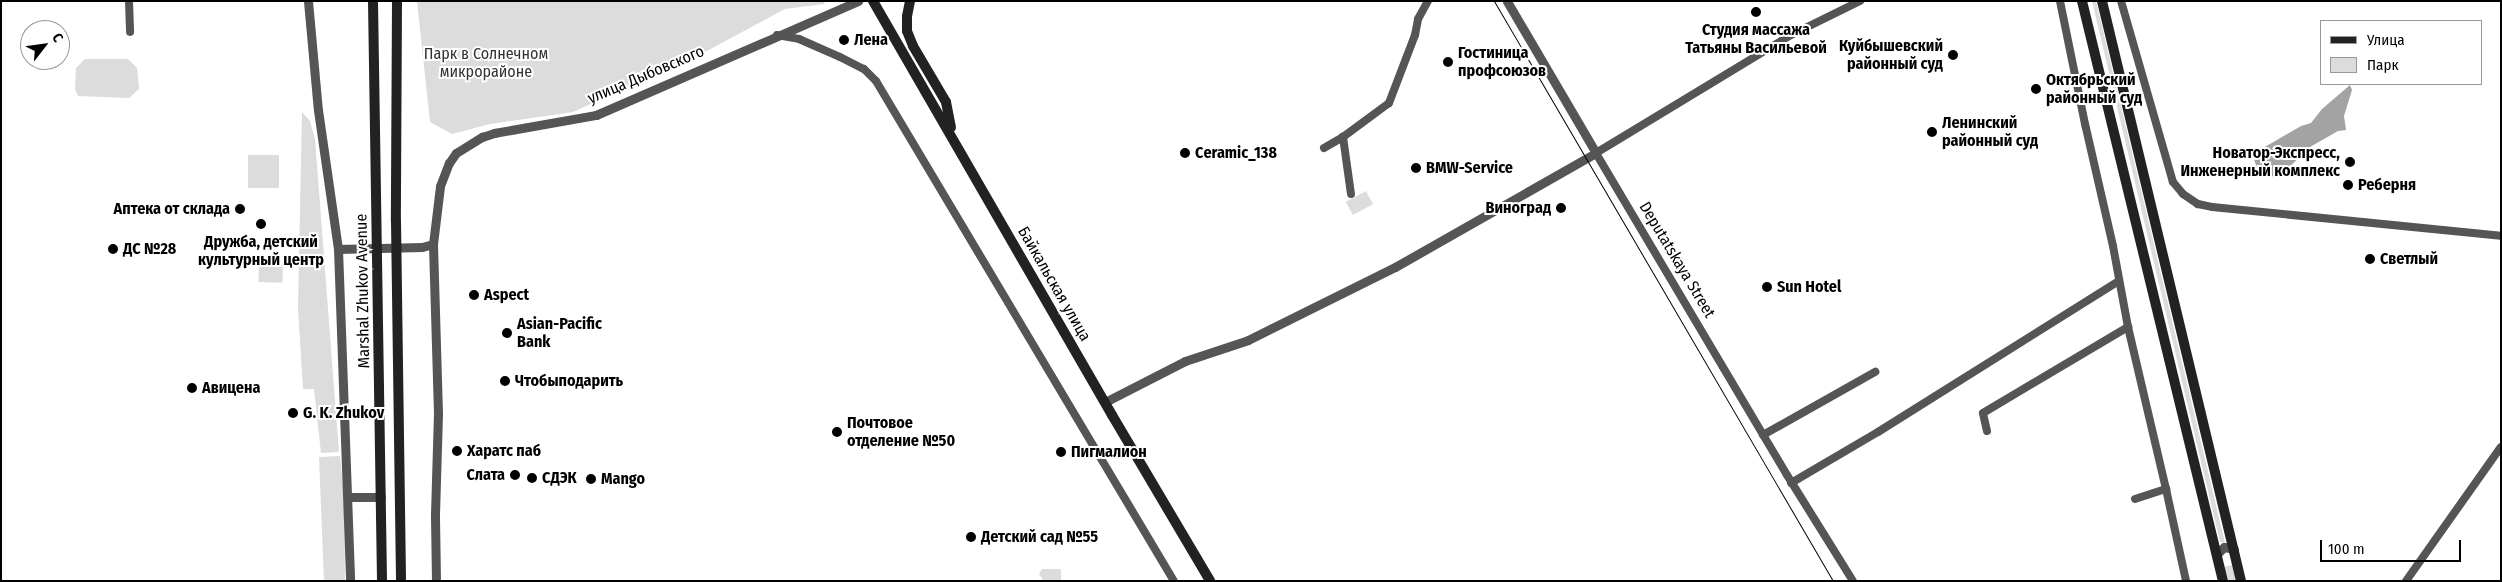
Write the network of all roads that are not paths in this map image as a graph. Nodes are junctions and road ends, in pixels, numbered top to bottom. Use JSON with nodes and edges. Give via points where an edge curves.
{"nodes":[{"id":1,"x":129,"y":1,"type":"edge"},
{"id":2,"x":308,"y":1,"type":"edge"},
{"id":3,"x":373,"y":1,"type":"edge"},
{"id":4,"x":397,"y":1,"type":"edge"},
{"id":5,"x":858,"y":1,"type":"edge"},
{"id":6,"x":873,"y":1,"type":"edge"},
{"id":7,"x":910,"y":1,"type":"edge"},
{"id":8,"x":1428,"y":1,"type":"edge"},
{"id":9,"x":1507,"y":1,"type":"edge"},
{"id":10,"x":1841,"y":1,"type":"edge"},
{"id":11,"x":1860,"y":1,"type":"edge"},
{"id":12,"x":2060,"y":1,"type":"edge"},
{"id":13,"x":2082,"y":1,"type":"edge"},
{"id":14,"x":2102,"y":1,"type":"edge"},
{"id":15,"x":2121,"y":1,"type":"edge"},
{"id":16,"x":1845,"y":9,"type":"junction"},
{"id":17,"x":130,"y":32,"type":"dead end"},
{"id":18,"x":777,"y":35,"type":"junction"},
{"id":19,"x":953,"y":136,"type":"junction"},
{"id":20,"x":1343,"y":137,"type":"junction"},
{"id":21,"x":1324,"y":148,"type":"dead end"},
{"id":22,"x":1596,"y":153,"type":"junction"},
{"id":23,"x":1351,"y":194,"type":"dead end"},
{"id":24,"x":2501,"y":236,"type":"edge"},
{"id":25,"x":433,"y":244,"type":"junction"},
{"id":26,"x":338,"y":249,"type":"junction"},
{"id":27,"x":2118,"y":281,"type":"junction"},
{"id":28,"x":2128,"y":326,"type":"junction"},
{"id":29,"x":1875,"y":372,"type":"dead end"},
{"id":30,"x":1105,"y":402,"type":"junction"},
{"id":31,"x":1987,"y":431,"type":"dead end"},
{"id":32,"x":1762,"y":435,"type":"junction"},
{"id":33,"x":2501,"y":446,"type":"edge"},
{"id":34,"x":1791,"y":483,"type":"junction"},
{"id":35,"x":2166,"y":489,"type":"junction"},
{"id":36,"x":381,"y":496,"type":"junction"},
{"id":37,"x":348,"y":497,"type":"junction"},
{"id":38,"x":2135,"y":499,"type":"dead end"},
{"id":39,"x":2234,"y":550,"type":"junction"},
{"id":40,"x":2217,"y":554,"type":"junction"},
{"id":41,"x":350,"y":581,"type":"edge"},
{"id":42,"x":382,"y":581,"type":"edge"},
{"id":43,"x":401,"y":581,"type":"edge"},
{"id":44,"x":436,"y":581,"type":"edge"},
{"id":45,"x":1174,"y":581,"type":"edge"},
{"id":46,"x":1210,"y":581,"type":"edge"},
{"id":47,"x":1853,"y":581,"type":"edge"},
{"id":48,"x":2186,"y":581,"type":"edge"},
{"id":49,"x":2223,"y":581,"type":"edge"},
{"id":50,"x":2241,"y":581,"type":"edge"},
{"id":51,"x":2406,"y":581,"type":"edge"}],
"edges":[{"from":1,"to":17,"type":"street"},
{"from":2,"to":26,"type":"street","via":[[318,110]]},
{"from":3,"to":36,"type":"main road","name":"Marshal Zhukov Avenue"},
{"from":4,"to":43,"type":"main road","via":[[396,221]]},
{"from":5,"to":18,"type":"street","name":"улица Дыбовского"},
{"from":6,"to":19,"type":"main road","name":"Байкальская улица"},
{"from":7,"to":19,"type":"main road","via":[[908,31],[913,46],[946,102]]},
{"from":8,"to":20,"type":"street","via":[[1418,19],[1415,36],[1389,103]]},
{"from":9,"to":22,"type":"street","name":"Deputatskaya Street"},
{"from":10,"to":16,"type":"street"},
{"from":11,"to":16,"type":"street"},
{"from":12,"to":27,"type":"street"},
{"from":13,"to":40,"type":"main road"},
{"from":14,"to":39,"type":"main road"},
{"from":15,"to":24,"type":"street","via":[[2173,182],[2198,204]]},
{"from":16,"to":22,"type":"street","via":[[1791,35]]},
{"from":18,"to":25,"type":"street","name":"улица Дыбовского","via":[[596,114],[494,133],[466,146],[449,163],[440,186]]},
{"from":18,"to":45,"type":"street","via":[[799,39],[840,57],[864,69],[876,81]]},
{"from":19,"to":30,"type":"main road","name":"Байкальская улица"},
{"from":20,"to":21,"type":"street"},
{"from":20,"to":23,"type":"street"},
{"from":22,"to":30,"type":"street","via":[[1368,280],[1248,340],[1185,361]]},
{"from":22,"to":32,"type":"street","name":"Deputatskaya Street"},
{"from":25,"to":26,"type":"street"},
{"from":25,"to":44,"type":"street","name":"улица Дыбовского","via":[[438,408]]},
{"from":26,"to":37,"type":"street"},
{"from":27,"to":28,"type":"street"},
{"from":27,"to":34,"type":"street"},
{"from":28,"to":31,"type":"street","via":[[1983,413]]},
{"from":28,"to":35,"type":"street"},
{"from":29,"to":32,"type":"street"},
{"from":30,"to":46,"type":"main road","name":"Байкальская улица"},
{"from":32,"to":34,"type":"street","name":"Deputatskaya Street"},
{"from":33,"to":51,"type":"street"},
{"from":34,"to":47,"type":"street","name":"Deputatskaya Street"},
{"from":35,"to":38,"type":"street"},
{"from":35,"to":48,"type":"street"},
{"from":36,"to":37,"type":"street"},
{"from":36,"to":42,"type":"main road","name":"Marshal Zhukov Avenue"},
{"from":37,"to":41,"type":"street"},
{"from":39,"to":40,"type":"street","via":[[2224,547]]},
{"from":39,"to":50,"type":"main road"},
{"from":40,"to":49,"type":"main road"}]}
